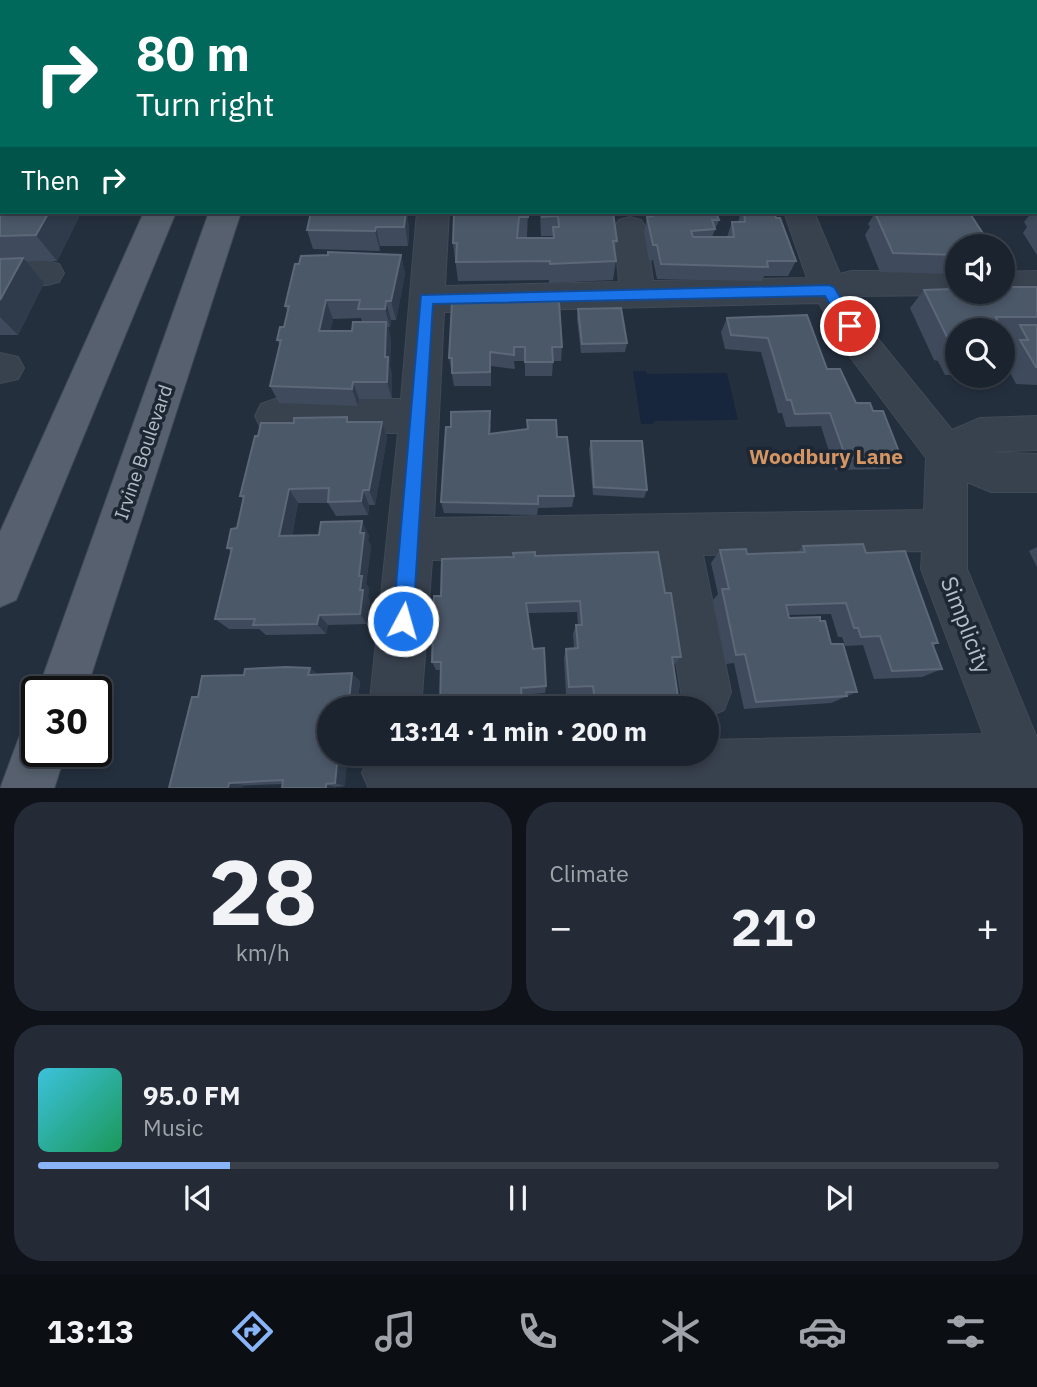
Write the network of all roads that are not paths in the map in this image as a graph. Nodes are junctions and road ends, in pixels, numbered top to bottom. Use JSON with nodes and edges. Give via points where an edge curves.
{"nodes":[{"id":1,"x":159,"y":214,"type":"edge"},
{"id":2,"x":224,"y":214,"type":"edge"},
{"id":3,"x":432,"y":214,"type":"edge"},
{"id":4,"x":801,"y":214,"type":"edge"},
{"id":5,"x":630,"y":228,"type":"dead end"},
{"id":6,"x":47,"y":273,"type":"dead end"},
{"id":7,"x":0,"y":274,"type":"edge"},
{"id":8,"x":945,"y":284,"type":"edge"},
{"id":9,"x":1015,"y":284,"type":"edge"},
{"id":10,"x":1037,"y":284,"type":"edge"},
{"id":11,"x":829,"y":290,"type":"junction"},
{"id":12,"x":638,"y":295,"type":"junction"},
{"id":13,"x":426,"y":299,"type":"junction"},
{"id":14,"x":275,"y":416,"type":"dead end"},
{"id":15,"x":419,"y":416,"type":"junction"},
{"id":16,"x":1037,"y":433,"type":"edge"},
{"id":17,"x":947,"y":454,"type":"junction"},
{"id":18,"x":1037,"y":472,"type":"edge"},
{"id":19,"x":942,"y":530,"type":"junction"},
{"id":20,"x":677,"y":534,"type":"junction"},
{"id":21,"x":411,"y":539,"type":"junction"},
{"id":22,"x":0,"y":584,"type":"edge"},
{"id":23,"x":66,"y":676,"type":"edge"},
{"id":24,"x":705,"y":692,"type":"dead end"},
{"id":25,"x":396,"y":696,"type":"edge"},
{"id":26,"x":1023,"y":747,"type":"edge"},
{"id":27,"x":35,"y":767,"type":"edge"},
{"id":28,"x":389,"y":772,"type":"edge"},
{"id":29,"x":27,"y":788,"type":"edge"}],
"edges":[{"from":1,"to":22,"type":"main road"},
{"from":2,"to":23,"type":"main road","name":"Irvine Boulevard"},
{"from":3,"to":13,"type":"street","via":[[415,257]]},
{"from":4,"to":11,"type":"street"},
{"from":5,"to":12,"type":"street"},
{"from":6,"to":7,"type":"street"},
{"from":8,"to":11,"type":"street","via":[[850,283]]},
{"from":9,"to":10,"type":"street"},
{"from":11,"to":12,"type":"street"},
{"from":11,"to":17,"type":"street","via":[[861,344]]},
{"from":12,"to":13,"type":"street"},
{"from":13,"to":15,"type":"street"},
{"from":14,"to":15,"type":"street"},
{"from":15,"to":21,"type":"street"},
{"from":16,"to":17,"type":"street","via":[[980,435]]},
{"from":17,"to":18,"type":"street","via":[[990,473]]},
{"from":17,"to":19,"type":"street","name":"Simplicity"},
{"from":19,"to":20,"type":"street"},
{"from":19,"to":26,"type":"street","name":"Simplicity","via":[[944,569]]},
{"from":20,"to":21,"type":"street"},
{"from":20,"to":24,"type":"street"},
{"from":21,"to":25,"type":"street"},
{"from":26,"to":28,"type":"street"},
{"from":27,"to":29,"type":"main road"}]}
